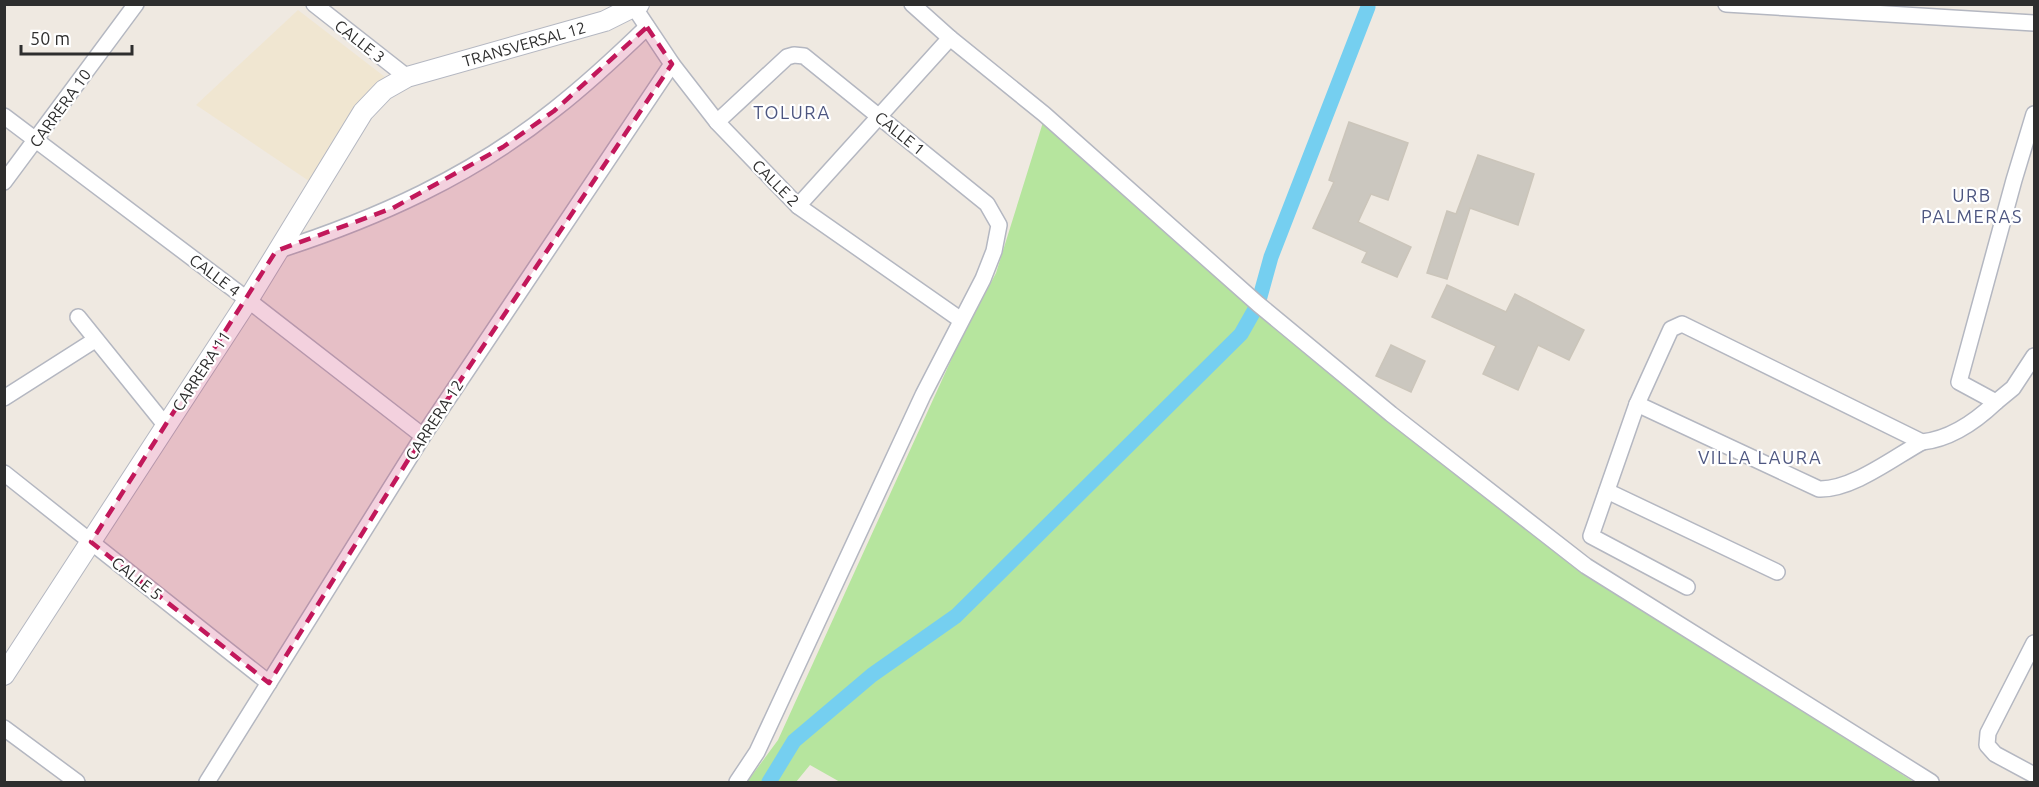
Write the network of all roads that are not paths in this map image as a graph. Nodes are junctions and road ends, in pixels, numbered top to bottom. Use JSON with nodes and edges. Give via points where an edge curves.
{"nodes":[{"id":1,"x":136,"y":4,"type":"edge"},
{"id":2,"x":314,"y":4,"type":"edge"},
{"id":3,"x":912,"y":4,"type":"edge"},
{"id":4,"x":1726,"y":4,"type":"edge"},
{"id":5,"x":635,"y":5,"type":"edge"},
{"id":6,"x":1949,"y":11,"type":"edge"},
{"id":7,"x":2034,"y":23,"type":"edge"},
{"id":8,"x":647,"y":27,"type":"junction"},
{"id":9,"x":950,"y":38,"type":"junction"},
{"id":10,"x":672,"y":64,"type":"junction"},
{"id":11,"x":407,"y":77,"type":"junction"},
{"id":12,"x":2034,"y":114,"type":"edge"},
{"id":13,"x":4,"y":116,"type":"edge"},
{"id":14,"x":880,"y":116,"type":"junction"},
{"id":15,"x":717,"y":122,"type":"junction"},
{"id":16,"x":36,"y":140,"type":"junction"},
{"id":17,"x":4,"y":182,"type":"edge"},
{"id":18,"x":798,"y":206,"type":"junction"},
{"id":19,"x":276,"y":251,"type":"junction"},
{"id":20,"x":248,"y":300,"type":"junction"},
{"id":21,"x":78,"y":317,"type":"dead end"},
{"id":22,"x":961,"y":321,"type":"junction"},
{"id":23,"x":95,"y":340,"type":"junction"},
{"id":24,"x":2034,"y":356,"type":"edge"},
{"id":25,"x":4,"y":398,"type":"edge"},
{"id":26,"x":1996,"y":402,"type":"junction"},
{"id":27,"x":1637,"y":404,"type":"junction"},
{"id":28,"x":165,"y":426,"type":"junction"},
{"id":29,"x":423,"y":436,"type":"junction"},
{"id":30,"x":1922,"y":442,"type":"junction"},
{"id":31,"x":4,"y":473,"type":"edge"},
{"id":32,"x":1607,"y":491,"type":"junction"},
{"id":33,"x":91,"y":542,"type":"junction"},
{"id":34,"x":1777,"y":572,"type":"dead end"},
{"id":35,"x":1687,"y":586,"type":"dead end"},
{"id":36,"x":2034,"y":643,"type":"edge"},
{"id":37,"x":4,"y":675,"type":"edge"},
{"id":38,"x":269,"y":682,"type":"junction"},
{"id":39,"x":4,"y":728,"type":"edge"},
{"id":40,"x":2034,"y":775,"type":"edge"},
{"id":41,"x":77,"y":783,"type":"edge"},
{"id":42,"x":207,"y":783,"type":"edge"},
{"id":43,"x":737,"y":783,"type":"edge"},
{"id":44,"x":1930,"y":783,"type":"edge"}],
"edges":[{"from":1,"to":16,"type":"street","name":"CARRERA 10"},
{"from":2,"to":11,"type":"street","name":"CALLE 3"},
{"from":3,"to":9,"type":"street"},
{"from":4,"to":6,"type":"street"},
{"from":5,"to":8,"type":"street","name":"CALLE 2"},
{"from":5,"to":11,"type":"street","name":"TRANSVERSAL 12","via":[[605,21]]},
{"from":6,"to":7,"type":"street"},
{"from":8,"to":10,"type":"street","name":"CALLE 2"},
{"from":8,"to":19,"type":"street","via":[[554,111],[467,169],[393,208]]},
{"from":9,"to":14,"type":"street"},
{"from":9,"to":44,"type":"street","via":[[1044,114],[1258,304],[1586,566]]},
{"from":10,"to":15,"type":"street","name":"CALLE 2"},
{"from":10,"to":29,"type":"street","name":"CARRERA 12"},
{"from":11,"to":19,"type":"street","name":"CARRERA 11","via":[[384,90],[363,112]]},
{"from":12,"to":26,"type":"street","via":[[1959,381]]},
{"from":13,"to":16,"type":"street","name":"CALLE 4"},
{"from":14,"to":15,"type":"street","name":"CALLE 1","via":[[804,56],[794,55],[787,57]]},
{"from":14,"to":18,"type":"street"},
{"from":14,"to":22,"type":"street","name":"CALLE 1","via":[[987,204],[999,225],[983,279]]},
{"from":15,"to":18,"type":"street","name":"CALLE 2"},
{"from":16,"to":17,"type":"street","name":"CARRERA 10"},
{"from":16,"to":20,"type":"street","name":"CALLE 4"},
{"from":18,"to":22,"type":"street","name":"CALLE 2"},
{"from":19,"to":20,"type":"street","name":"CARRERA 11"},
{"from":20,"to":28,"type":"street","name":"CARRERA 11"},
{"from":20,"to":29,"type":"street","name":"CALLE 4"},
{"from":21,"to":23,"type":"street"},
{"from":22,"to":43,"type":"street","via":[[757,752]]},
{"from":23,"to":25,"type":"street"},
{"from":23,"to":28,"type":"street"},
{"from":24,"to":26,"type":"street","via":[[2013,388]]},
{"from":26,"to":30,"type":"street","via":[[1946,438]]},
{"from":27,"to":30,"type":"street","via":[[1819,489],[1832,489],[1855,480]]},
{"from":27,"to":30,"type":"street","via":[[1671,329],[1682,324]]},
{"from":27,"to":32,"type":"street"},
{"from":28,"to":33,"type":"street","name":"CARRERA 11"},
{"from":29,"to":38,"type":"street","name":"CARRERA 12"},
{"from":31,"to":33,"type":"street","name":"CALLE 5"},
{"from":32,"to":34,"type":"street"},
{"from":32,"to":35,"type":"street","via":[[1591,536]]},
{"from":33,"to":37,"type":"street","name":"CARRERA 11"},
{"from":33,"to":38,"type":"street","name":"CALLE 5"},
{"from":36,"to":40,"type":"street","via":[[1988,733],[1987,745],[1995,754]]},
{"from":38,"to":42,"type":"street","name":"CARRERA 12"},
{"from":39,"to":41,"type":"street"}]}
